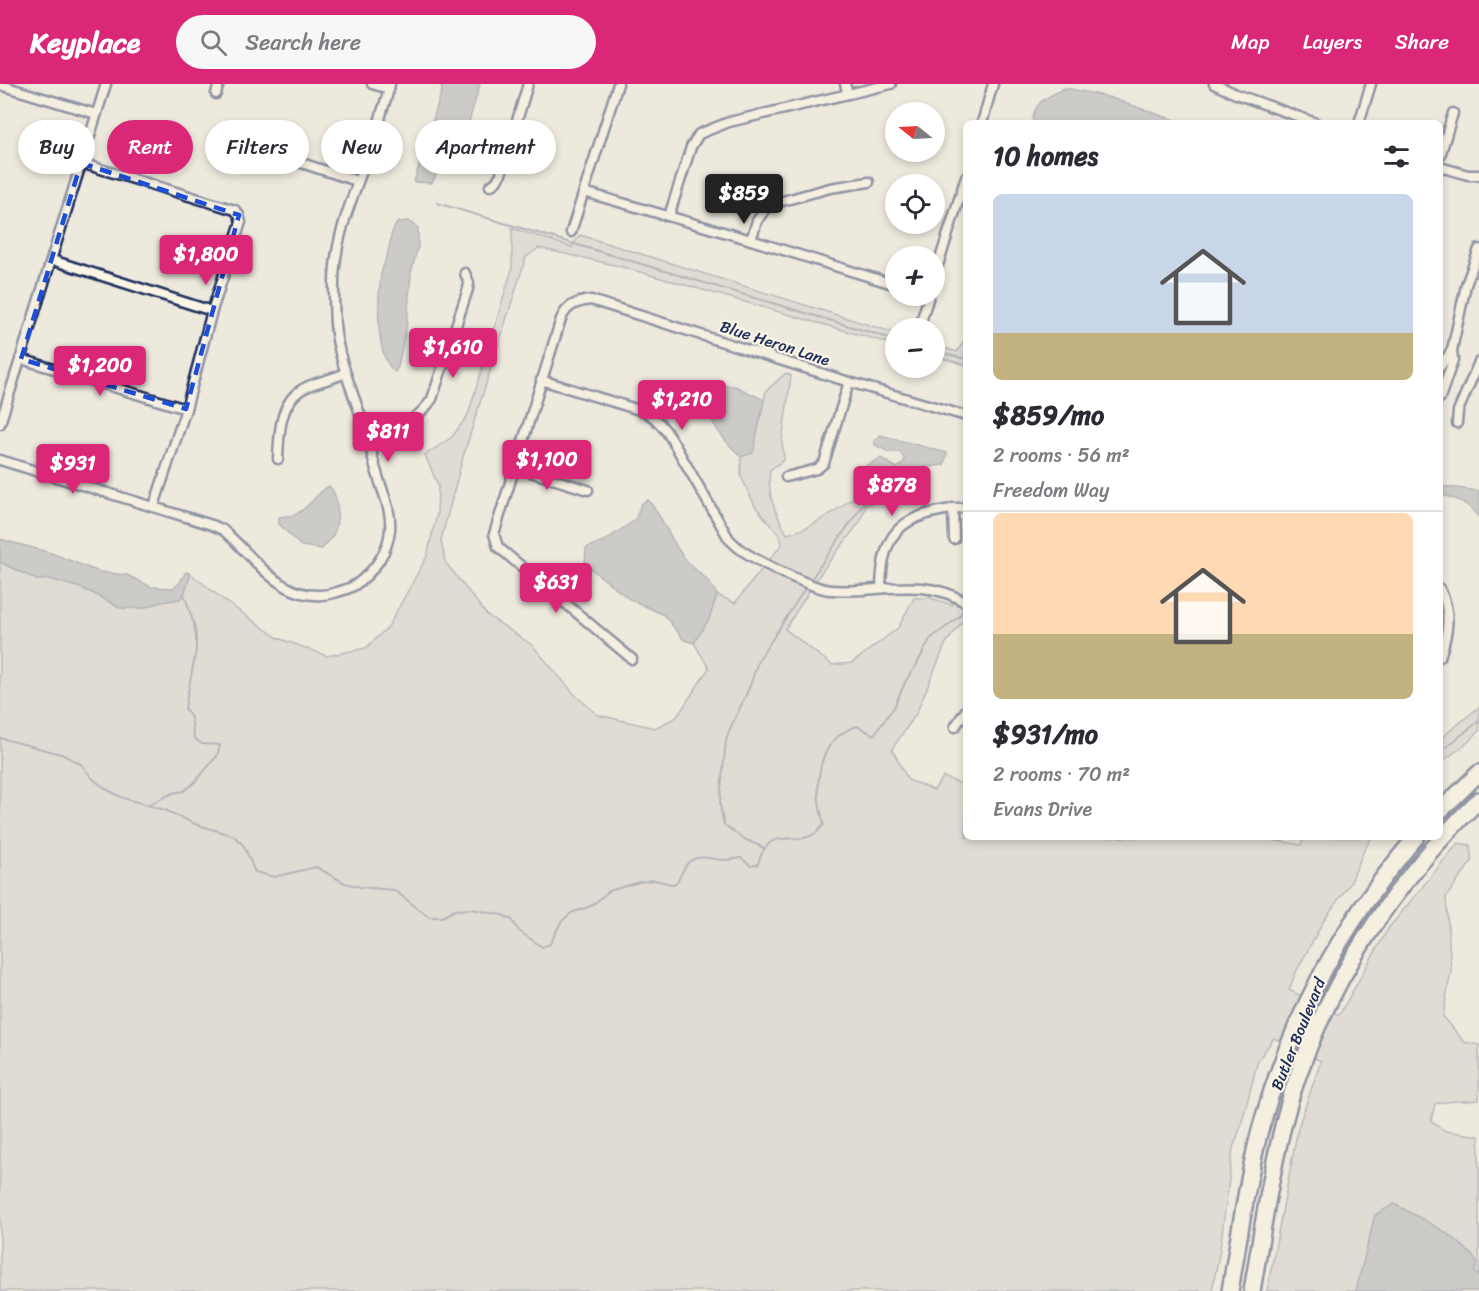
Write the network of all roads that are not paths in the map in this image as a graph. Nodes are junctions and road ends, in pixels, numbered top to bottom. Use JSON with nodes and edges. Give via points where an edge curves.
{"nodes":[{"id":1,"x":106,"y":84,"type":"edge"},
{"id":2,"x":219,"y":84,"type":"edge"},
{"id":3,"x":372,"y":84,"type":"edge"},
{"id":4,"x":528,"y":84,"type":"edge"},
{"id":5,"x":618,"y":84,"type":"edge"},
{"id":6,"x":845,"y":84,"type":"edge"},
{"id":7,"x":891,"y":84,"type":"edge"},
{"id":8,"x":993,"y":84,"type":"edge"},
{"id":9,"x":1214,"y":84,"type":"edge"},
{"id":10,"x":1371,"y":84,"type":"edge"},
{"id":11,"x":0,"y":85,"type":"edge"},
{"id":12,"x":389,"y":87,"type":"edge"},
{"id":13,"x":216,"y":94,"type":"dead end"},
{"id":14,"x":848,"y":94,"type":"junction"},
{"id":15,"x":1453,"y":113,"type":"dead end"},
{"id":16,"x":96,"y":114,"type":"junction"},
{"id":17,"x":94,"y":120,"type":"edge"},
{"id":18,"x":983,"y":120,"type":"edge"},
{"id":19,"x":1308,"y":120,"type":"edge"},
{"id":20,"x":1360,"y":120,"type":"edge"},
{"id":21,"x":1443,"y":146,"type":"edge"},
{"id":22,"x":309,"y":166,"type":"edge"},
{"id":23,"x":95,"y":167,"type":"edge"},
{"id":24,"x":1443,"y":168,"type":"edge"},
{"id":25,"x":78,"y":174,"type":"edge"},
{"id":26,"x":1479,"y":175,"type":"edge"},
{"id":27,"x":357,"y":181,"type":"junction"},
{"id":28,"x":869,"y":182,"type":"dead end"},
{"id":29,"x":490,"y":186,"type":"dead end"},
{"id":30,"x":963,"y":186,"type":"edge"},
{"id":31,"x":584,"y":192,"type":"junction"},
{"id":32,"x":669,"y":216,"type":"junction"},
{"id":33,"x":571,"y":232,"type":"dead end"},
{"id":34,"x":751,"y":240,"type":"junction"},
{"id":35,"x":944,"y":246,"type":"edge"},
{"id":36,"x":1479,"y":249,"type":"edge"},
{"id":37,"x":52,"y":260,"type":"junction"},
{"id":38,"x":465,"y":273,"type":"dead end"},
{"id":39,"x":885,"y":282,"type":"edge"},
{"id":40,"x":212,"y":311,"type":"junction"},
{"id":41,"x":1452,"y":350,"type":"junction"},
{"id":42,"x":21,"y":359,"type":"junction"},
{"id":43,"x":1479,"y":362,"type":"edge"},
{"id":44,"x":1443,"y":363,"type":"edge"},
{"id":45,"x":345,"y":373,"type":"junction"},
{"id":46,"x":541,"y":380,"type":"junction"},
{"id":47,"x":849,"y":382,"type":"junction"},
{"id":48,"x":1443,"y":389,"type":"edge"},
{"id":49,"x":186,"y":409,"type":"junction"},
{"id":50,"x":963,"y":415,"type":"edge"},
{"id":51,"x":1457,"y":423,"type":"dead end"},
{"id":52,"x":0,"y":424,"type":"edge"},
{"id":53,"x":368,"y":437,"type":"junction"},
{"id":54,"x":278,"y":459,"type":"dead end"},
{"id":55,"x":0,"y":460,"type":"edge"},
{"id":56,"x":514,"y":467,"type":"junction"},
{"id":57,"x":786,"y":477,"type":"dead end"},
{"id":58,"x":588,"y":490,"type":"dead end"},
{"id":59,"x":154,"y":506,"type":"junction"},
{"id":60,"x":963,"y":507,"type":"edge"},
{"id":61,"x":953,"y":508,"type":"junction"},
{"id":62,"x":954,"y":539,"type":"dead end"},
{"id":63,"x":881,"y":588,"type":"junction"},
{"id":64,"x":1443,"y":594,"type":"edge"},
{"id":65,"x":963,"y":601,"type":"edge"},
{"id":66,"x":1443,"y":646,"type":"edge"},
{"id":67,"x":632,"y":658,"type":"dead end"},
{"id":68,"x":963,"y":714,"type":"edge"},
{"id":69,"x":954,"y":727,"type":"dead end"},
{"id":70,"x":1479,"y":773,"type":"edge"},
{"id":71,"x":1479,"y":800,"type":"edge"},
{"id":72,"x":1443,"y":808,"type":"edge"},
{"id":73,"x":1443,"y":837,"type":"edge"},
{"id":74,"x":1413,"y":840,"type":"edge"},
{"id":75,"x":1440,"y":840,"type":"edge"},
{"id":76,"x":1230,"y":1291,"type":"edge"},
{"id":77,"x":1252,"y":1291,"type":"edge"}],
"edges":[{"from":1,"to":16,"type":"street"},
{"from":2,"to":13,"type":"street"},
{"from":3,"to":12,"type":"street"},
{"from":4,"to":29,"type":"street","via":[[501,174]]},
{"from":5,"to":31,"type":"street"},
{"from":6,"to":14,"type":"street"},
{"from":7,"to":14,"type":"street"},
{"from":8,"to":18,"type":"street"},
{"from":9,"to":19,"type":"street"},
{"from":10,"to":20,"type":"street"},
{"from":11,"to":16,"type":"street"},
{"from":12,"to":27,"type":"street"},
{"from":14,"to":32,"type":"street","via":[[729,122],[699,134],[691,147]]},
{"from":15,"to":21,"type":"street"},
{"from":16,"to":17,"type":"street"},
{"from":22,"to":27,"type":"street"},
{"from":23,"to":40,"type":"street","via":[[235,210],[241,222]]},
{"from":24,"to":26,"type":"street","via":[[1468,176]]},
{"from":25,"to":37,"type":"street"},
{"from":27,"to":45,"type":"street","via":[[334,282],[336,333]]},
{"from":28,"to":34,"type":"street","via":[[768,205]]},
{"from":30,"to":35,"type":"street"},
{"from":31,"to":32,"type":"street"},
{"from":31,"to":33,"type":"street"},
{"from":32,"to":34,"type":"street"},
{"from":34,"to":39,"type":"street"},
{"from":36,"to":41,"type":"street","via":[[1466,285]]},
{"from":37,"to":40,"type":"street"},
{"from":37,"to":42,"type":"street"},
{"from":38,"to":53,"type":"street","via":[[468,289],[432,399],[404,426]]},
{"from":40,"to":49,"type":"street"},
{"from":41,"to":44,"type":"street"},
{"from":41,"to":48,"type":"street","via":[[1453,360]]},
{"from":42,"to":49,"type":"street"},
{"from":42,"to":52,"type":"street"},
{"from":43,"to":51,"type":"street","via":[[1458,411]]},
{"from":45,"to":53,"type":"street"},
{"from":45,"to":54,"type":"street","via":[[301,389],[292,399],[281,422]]},
{"from":46,"to":47,"type":"street","name":"Blue Heron Lane","via":[[565,311],[576,303],[591,300]]},
{"from":46,"to":56,"type":"street"},
{"from":46,"to":63,"type":"street","via":[[655,418],[672,440],[729,539],[741,551],[818,588]]},
{"from":47,"to":50,"type":"street","name":"Blue Heron Lane"},
{"from":47,"to":57,"type":"street","via":[[824,463],[817,469]]},
{"from":49,"to":59,"type":"street"},
{"from":53,"to":59,"type":"street","via":[[390,528],[373,570],[353,587],[340,592],[324,596],[291,591],[223,530]]},
{"from":55,"to":59,"type":"street"},
{"from":56,"to":58,"type":"street"},
{"from":56,"to":67,"type":"street","via":[[494,534],[498,547]]},
{"from":60,"to":61,"type":"street"},
{"from":61,"to":62,"type":"street"},
{"from":61,"to":63,"type":"street","via":[[919,515],[891,537],[885,551]]},
{"from":63,"to":65,"type":"street","via":[[933,588]]},
{"from":64,"to":66,"type":"street","via":[[1448,614]]},
{"from":68,"to":69,"type":"street"},
{"from":70,"to":72,"type":"highway"},
{"from":71,"to":73,"type":"highway","name":"Butler Boulevard"},
{"from":74,"to":76,"type":"highway","name":"Butler Boulevard","via":[[1350,925],[1311,992],[1286,1049],[1259,1135]]},
{"from":75,"to":77,"type":"highway","name":"Butler Boulevard","via":[[1382,911],[1330,997],[1291,1099],[1275,1158]]}]}
